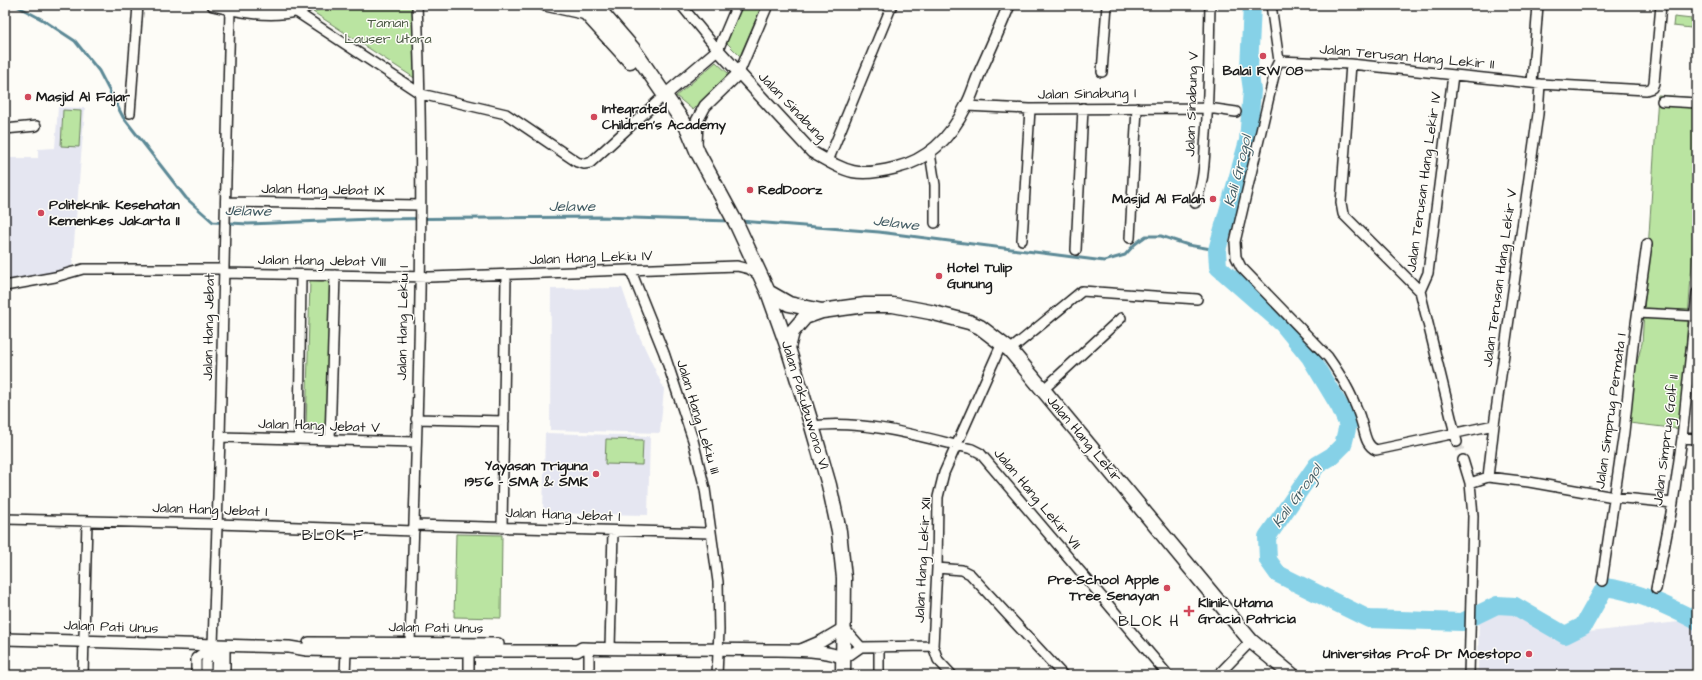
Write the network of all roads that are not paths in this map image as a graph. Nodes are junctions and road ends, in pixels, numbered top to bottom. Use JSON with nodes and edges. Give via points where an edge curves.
{"nodes":[{"id":1,"x":138,"y":5,"type":"edge"},
{"id":2,"x":213,"y":5,"type":"edge"},
{"id":3,"x":310,"y":5,"type":"edge"},
{"id":4,"x":417,"y":5,"type":"edge"},
{"id":5,"x":545,"y":5,"type":"edge"},
{"id":6,"x":681,"y":5,"type":"edge"},
{"id":7,"x":737,"y":5,"type":"edge"},
{"id":8,"x":768,"y":5,"type":"edge"},
{"id":9,"x":892,"y":5,"type":"edge"},
{"id":10,"x":1010,"y":5,"type":"edge"},
{"id":11,"x":1107,"y":5,"type":"edge"},
{"id":12,"x":1210,"y":5,"type":"edge"},
{"id":13,"x":1271,"y":5,"type":"edge"},
{"id":14,"x":1538,"y":5,"type":"edge"},
{"id":15,"x":1661,"y":5,"type":"edge"},
{"id":16,"x":587,"y":8,"type":"edge"},
{"id":17,"x":230,"y":9,"type":"junction"},
{"id":18,"x":295,"y":11,"type":"junction"},
{"id":19,"x":718,"y":50,"type":"junction"},
{"id":20,"x":1279,"y":61,"type":"junction"},
{"id":21,"x":1351,"y":64,"type":"junction"},
{"id":22,"x":1102,"y":72,"type":"dead end"},
{"id":23,"x":739,"y":73,"type":"junction"},
{"id":24,"x":1453,"y":76,"type":"junction"},
{"id":25,"x":1536,"y":83,"type":"junction"},
{"id":26,"x":421,"y":94,"type":"junction"},
{"id":27,"x":661,"y":98,"type":"junction"},
{"id":28,"x":1662,"y":101,"type":"dead end"},
{"id":29,"x":1697,"y":103,"type":"edge"},
{"id":30,"x":966,"y":106,"type":"junction"},
{"id":31,"x":1084,"y":108,"type":"junction"},
{"id":32,"x":1138,"y":108,"type":"junction"},
{"id":33,"x":1208,"y":108,"type":"junction"},
{"id":34,"x":1030,"y":109,"type":"junction"},
{"id":35,"x":1236,"y":112,"type":"dead end"},
{"id":36,"x":130,"y":113,"type":"dead end"},
{"id":37,"x":36,"y":126,"type":"dead end"},
{"id":38,"x":5,"y":129,"type":"edge"},
{"id":39,"x":698,"y":153,"type":"junction"},
{"id":40,"x":930,"y":153,"type":"junction"},
{"id":41,"x":828,"y":161,"type":"junction"},
{"id":42,"x":226,"y":202,"type":"junction"},
{"id":43,"x":1195,"y":203,"type":"dead end"},
{"id":44,"x":420,"y":208,"type":"junction"},
{"id":45,"x":935,"y":222,"type":"dead end"},
{"id":46,"x":1130,"y":238,"type":"dead end"},
{"id":47,"x":1022,"y":240,"type":"dead end"},
{"id":48,"x":1646,"y":244,"type":"dead end"},
{"id":49,"x":1076,"y":250,"type":"dead end"},
{"id":50,"x":224,"y":271,"type":"junction"},
{"id":51,"x":631,"y":271,"type":"junction"},
{"id":52,"x":301,"y":275,"type":"junction"},
{"id":53,"x":335,"y":275,"type":"junction"},
{"id":54,"x":506,"y":276,"type":"junction"},
{"id":55,"x":762,"y":277,"type":"junction"},
{"id":56,"x":419,"y":278,"type":"junction"},
{"id":57,"x":5,"y":286,"type":"edge"},
{"id":58,"x":1420,"y":291,"type":"junction"},
{"id":59,"x":768,"y":292,"type":"junction"},
{"id":60,"x":1697,"y":293,"type":"edge"},
{"id":61,"x":1197,"y":299,"type":"dead end"},
{"id":62,"x":822,"y":311,"type":"junction"},
{"id":63,"x":1638,"y":313,"type":"junction"},
{"id":64,"x":1695,"y":316,"type":"junction"},
{"id":65,"x":1121,"y":318,"type":"dead end"},
{"id":66,"x":1006,"y":346,"type":"junction"},
{"id":67,"x":788,"y":348,"type":"junction"},
{"id":68,"x":1043,"y":390,"type":"junction"},
{"id":69,"x":416,"y":419,"type":"junction"},
{"id":70,"x":504,"y":421,"type":"junction"},
{"id":71,"x":1494,"y":425,"type":"junction"},
{"id":72,"x":812,"y":426,"type":"junction"},
{"id":73,"x":220,"y":437,"type":"junction"},
{"id":74,"x":1456,"y":438,"type":"junction"},
{"id":75,"x":1682,"y":438,"type":"junction"},
{"id":76,"x":299,"y":439,"type":"junction"},
{"id":77,"x":1697,"y":439,"type":"edge"},
{"id":78,"x":330,"y":440,"type":"junction"},
{"id":79,"x":416,"y":442,"type":"junction"},
{"id":80,"x":955,"y":445,"type":"junction"},
{"id":81,"x":1463,"y":460,"type":"tunnel mouth"},
{"id":82,"x":1488,"y":477,"type":"junction"},
{"id":83,"x":1470,"y":483,"type":"junction"},
{"id":84,"x":1614,"y":496,"type":"junction"},
{"id":85,"x":1673,"y":503,"type":"junction"},
{"id":86,"x":5,"y":519,"type":"edge"},
{"id":87,"x":86,"y":521,"type":"junction"},
{"id":88,"x":218,"y":524,"type":"junction"},
{"id":89,"x":414,"y":528,"type":"junction"},
{"id":90,"x":502,"y":528,"type":"junction"},
{"id":91,"x":613,"y":531,"type":"junction"},
{"id":92,"x":711,"y":533,"type":"junction"},
{"id":93,"x":937,"y":568,"type":"junction"},
{"id":94,"x":1602,"y":581,"type":"dead end"},
{"id":95,"x":1656,"y":589,"type":"dead end"},
{"id":96,"x":844,"y":628,"type":"junction"},
{"id":97,"x":5,"y":639,"type":"edge"},
{"id":98,"x":84,"y":641,"type":"junction"},
{"id":99,"x":1250,"y":641,"type":"junction"},
{"id":100,"x":410,"y":642,"type":"junction"},
{"id":101,"x":218,"y":645,"type":"junction"},
{"id":102,"x":932,"y":646,"type":"junction"},
{"id":103,"x":289,"y":647,"type":"junction"},
{"id":104,"x":861,"y":647,"type":"junction"},
{"id":105,"x":879,"y":647,"type":"junction"},
{"id":106,"x":586,"y":648,"type":"junction"},
{"id":107,"x":610,"y":648,"type":"junction"},
{"id":108,"x":718,"y":648,"type":"junction"},
{"id":109,"x":798,"y":650,"type":"junction"},
{"id":110,"x":346,"y":651,"type":"junction"},
{"id":111,"x":469,"y":651,"type":"junction"},
{"id":112,"x":844,"y":659,"type":"junction"},
{"id":113,"x":83,"y":675,"type":"edge"},
{"id":114,"x":196,"y":675,"type":"edge"},
{"id":115,"x":206,"y":675,"type":"edge"},
{"id":116,"x":216,"y":675,"type":"edge"},
{"id":117,"x":225,"y":675,"type":"edge"},
{"id":118,"x":345,"y":675,"type":"edge"},
{"id":119,"x":469,"y":675,"type":"edge"},
{"id":120,"x":589,"y":675,"type":"edge"},
{"id":121,"x":716,"y":675,"type":"edge"},
{"id":122,"x":843,"y":675,"type":"edge"},
{"id":123,"x":879,"y":675,"type":"edge"},
{"id":124,"x":952,"y":675,"type":"edge"},
{"id":125,"x":1063,"y":675,"type":"edge"},
{"id":126,"x":1168,"y":675,"type":"edge"},
{"id":127,"x":1218,"y":675,"type":"edge"},
{"id":128,"x":1292,"y":675,"type":"edge"},
{"id":129,"x":1469,"y":675,"type":"edge"}],
"edges":[{"from":1,"to":36,"type":"street"},
{"from":2,"to":17,"type":"street"},
{"from":3,"to":18,"type":"street"},
{"from":4,"to":26,"type":"street","name":"Jalan Hang Lekiu I"},
{"from":5,"to":16,"type":"street"},
{"from":6,"to":19,"type":"street","name":"Jalan Sinabung"},
{"from":7,"to":19,"type":"street"},
{"from":8,"to":23,"type":"street"},
{"from":9,"to":41,"type":"street"},
{"from":10,"to":30,"type":"street","name":"Jalan Sinabung"},
{"from":11,"to":22,"type":"street"},
{"from":12,"to":33,"type":"street","name":"Jalan Sinabung V"},
{"from":13,"to":20,"type":"street"},
{"from":14,"to":25,"type":"street"},
{"from":15,"to":25,"type":"street","name":"Jalan Terusan Hang Lekir II","via":[[1652,88],[1646,90]]},
{"from":16,"to":27,"type":"main road","name":"Jalan Pakubuwono VI"},
{"from":17,"to":18,"type":"street","via":[[266,13]]},
{"from":17,"to":42,"type":"street","name":"Jalan Hang Jebat"},
{"from":18,"to":26,"type":"street"},
{"from":19,"to":23,"type":"street","name":"Jalan Sinabung"},
{"from":19,"to":27,"type":"street"},
{"from":20,"to":21,"type":"street","name":"Jalan Terusan Hang Lekir II"},
{"from":20,"to":74,"type":"street","via":[[1235,242],[1236,257],[1241,267],[1339,371],[1356,404],[1371,448],[1376,450]]},
{"from":21,"to":24,"type":"street","name":"Jalan Terusan Hang Lekir II"},
{"from":21,"to":58,"type":"street","via":[[1341,203],[1343,214]]},
{"from":23,"to":39,"type":"street","via":[[705,106],[697,121]]},
{"from":23,"to":41,"type":"street","name":"Jalan Sinabung","via":[[812,152]]},
{"from":24,"to":25,"type":"street","name":"Jalan Terusan Hang Lekir II"},
{"from":24,"to":58,"type":"street","name":"Jalan Terusan Hang Lekir IV","via":[[1428,273]]},
{"from":25,"to":71,"type":"street","name":"Jalan Terusan Hang Lekir V","via":[[1538,114]]},
{"from":26,"to":27,"type":"street","via":[[506,114],[564,155],[584,164],[590,163]]},
{"from":26,"to":44,"type":"street","name":"Jalan Hang Lekiu I"},
{"from":27,"to":39,"type":"main road","name":"Jalan Pakubuwono VI","via":[[681,134]]},
{"from":28,"to":29,"type":"street"},
{"from":30,"to":34,"type":"street","name":"Jalan Sinabung I"},
{"from":30,"to":40,"type":"street","name":"Jalan Sinabung","via":[[944,140]]},
{"from":31,"to":32,"type":"street","name":"Jalan Sinabung I"},
{"from":31,"to":34,"type":"street","name":"Jalan Sinabung I"},
{"from":31,"to":49,"type":"street"},
{"from":32,"to":33,"type":"street","name":"Jalan Sinabung I"},
{"from":32,"to":46,"type":"street"},
{"from":33,"to":35,"type":"street","name":"Jalan Sinabung I"},
{"from":33,"to":43,"type":"street","name":"Jalan Sinabung V","via":[[1203,175],[1200,193]]},
{"from":34,"to":47,"type":"street"},
{"from":37,"to":38,"type":"street"},
{"from":39,"to":55,"type":"main road","name":"Jalan Pakubuwono VI"},
{"from":40,"to":41,"type":"street","name":"Jalan Sinabung","via":[[911,164],[874,173],[854,173]]},
{"from":40,"to":45,"type":"street","via":[[935,185]]},
{"from":42,"to":44,"type":"street","name":"Jalan Hang Jebat IX"},
{"from":42,"to":50,"type":"street","name":"Jalan Hang Jebat"},
{"from":44,"to":56,"type":"street","name":"Jalan Hang Lekiu I"},
{"from":48,"to":63,"type":"street","name":"Jalan Simprug Permata I"},
{"from":50,"to":52,"type":"street","name":"Jalan Hang Jebat VIII"},
{"from":50,"to":57,"type":"street","name":"Jalan Hang Jebat VIII","via":[[83,269]]},
{"from":50,"to":73,"type":"street","name":"Jalan Hang Jebat"},
{"from":51,"to":54,"type":"street","name":"Jalan Hang Lekiu IV"},
{"from":51,"to":55,"type":"street","name":"Jalan Hang Lekiu IV","via":[[737,266],[749,269]]},
{"from":51,"to":92,"type":"street","name":"Jalan Hang Lekiu III","via":[[664,353],[693,440],[705,489]]},
{"from":52,"to":53,"type":"street","name":"Jalan Hang Jebat VIII"},
{"from":52,"to":76,"type":"street"},
{"from":53,"to":56,"type":"street","name":"Jalan Hang Jebat VIII"},
{"from":53,"to":78,"type":"street"},
{"from":54,"to":56,"type":"street","name":"Jalan Hang Lekiu IV"},
{"from":54,"to":70,"type":"street"},
{"from":55,"to":59,"type":"main road","name":"Jalan Pakubuwono VI"},
{"from":56,"to":69,"type":"street","name":"Jalan Hang Lekiu I"},
{"from":58,"to":74,"type":"street"},
{"from":59,"to":62,"type":"main road","name":"Jalan Hang Lekir","via":[[789,304]]},
{"from":59,"to":67,"type":"main road","name":"Jalan Pakubuwono VI"},
{"from":60,"to":64,"type":"street","name":"Jalan Simprug Golf II"},
{"from":61,"to":66,"type":"street","via":[[1082,291]]},
{"from":62,"to":66,"type":"main road","name":"Jalan Hang Lekir","via":[[865,305],[893,305],[930,312],[969,322]]},
{"from":62,"to":67,"type":"main road","name":"Jalan Hang Lekir","via":[[805,317],[797,325],[792,332]]},
{"from":63,"to":64,"type":"street"},
{"from":63,"to":84,"type":"street","name":"Jalan Simprug Permata I"},
{"from":64,"to":75,"type":"street","name":"Jalan Simprug Golf II"},
{"from":65,"to":68,"type":"street"},
{"from":66,"to":68,"type":"main road","name":"Jalan Hang Lekir"},
{"from":66,"to":80,"type":"street","name":"Jalan Hang Lekir XII"},
{"from":67,"to":72,"type":"main road","name":"Jalan Pakubuwono VI"},
{"from":68,"to":99,"type":"main road","name":"Jalan Hang Lekir"},
{"from":69,"to":70,"type":"street"},
{"from":69,"to":79,"type":"street","name":"Jalan Hang Lekiu I"},
{"from":70,"to":90,"type":"street"},
{"from":71,"to":74,"type":"street"},
{"from":71,"to":82,"type":"street","name":"Jalan Terusan Hang Lekir V"},
{"from":72,"to":80,"type":"street","name":"Jalan Hang Lekir VII","via":[[832,424],[885,429]]},
{"from":72,"to":96,"type":"main road","name":"Jalan Pakubuwono VI","via":[[839,531],[844,578]]},
{"from":73,"to":76,"type":"street","name":"Jalan Hang Jebat V"},
{"from":73,"to":88,"type":"street","name":"Jalan Hang Jebat"},
{"from":75,"to":77,"type":"street"},
{"from":75,"to":85,"type":"street","name":"Jalan Simprug Golf II"},
{"from":76,"to":78,"type":"street","name":"Jalan Hang Jebat V"},
{"from":78,"to":79,"type":"street","name":"Jalan Hang Jebat V"},
{"from":79,"to":89,"type":"street","name":"Jalan Hang Lekiu I"},
{"from":80,"to":93,"type":"street","name":"Jalan Hang Lekir XII","via":[[938,497]]},
{"from":80,"to":126,"type":"street","name":"Jalan Hang Lekir VII","via":[[980,453]]},
{"from":81,"to":83,"type":"street"},
{"from":82,"to":83,"type":"street"},
{"from":82,"to":84,"type":"street"},
{"from":83,"to":129,"type":"street","via":[[1473,516]]},
{"from":84,"to":85,"type":"street"},
{"from":84,"to":94,"type":"street","name":"Jalan Simprug Permata I"},
{"from":85,"to":95,"type":"street","name":"Jalan Simprug Golf II"},
{"from":86,"to":87,"type":"street","name":"Jalan Hang Jebat I"},
{"from":87,"to":88,"type":"street","name":"Jalan Hang Jebat I"},
{"from":87,"to":98,"type":"street"},
{"from":88,"to":89,"type":"street","name":"Jalan Hang Jebat I"},
{"from":88,"to":101,"type":"street","name":"Jalan Hang Jebat"},
{"from":89,"to":90,"type":"street","name":"Jalan Hang Jebat I"},
{"from":89,"to":100,"type":"street","name":"Jalan Hang Lekiu I"},
{"from":90,"to":91,"type":"street","name":"Jalan Hang Jebat I"},
{"from":91,"to":92,"type":"street","name":"Jalan Hang Jebat I"},
{"from":91,"to":107,"type":"street"},
{"from":92,"to":108,"type":"street","name":"Jalan Hang Lekiu III","via":[[718,582]]},
{"from":93,"to":102,"type":"street","name":"Jalan Hang Lekir XII"},
{"from":93,"to":125,"type":"street","via":[[962,570],[970,574]]},
{"from":96,"to":104,"type":"street"},
{"from":96,"to":109,"type":"street","name":"Jalan Pati Unus","via":[[822,641]]},
{"from":96,"to":112,"type":"main road","name":"Jalan Pakubuwono VI"},
{"from":97,"to":98,"type":"street","name":"Jalan Pati Unus"},
{"from":98,"to":101,"type":"street","name":"Jalan Pati Unus"},
{"from":98,"to":113,"type":"street"},
{"from":99,"to":127,"type":"street"},
{"from":99,"to":128,"type":"main road","name":"Jalan Hang Lekir"},
{"from":100,"to":103,"type":"street","name":"Jalan Pati Unus","via":[[306,643]]},
{"from":100,"to":106,"type":"street","name":"Jalan Pati Unus","via":[[577,644]]},
{"from":101,"to":103,"type":"street","name":"Jalan Pati Unus"},
{"from":101,"to":114,"type":"street","via":[[196,658]]},
{"from":101,"to":115,"type":"street","via":[[206,662]]},
{"from":101,"to":116,"type":"street"},
{"from":101,"to":117,"type":"street"},
{"from":102,"to":105,"type":"street"},
{"from":102,"to":124,"type":"street","via":[[938,660]]},
{"from":103,"to":110,"type":"street","name":"Jalan Pati Unus"},
{"from":104,"to":105,"type":"street"},
{"from":104,"to":112,"type":"street"},
{"from":105,"to":123,"type":"street"},
{"from":106,"to":107,"type":"street","name":"Jalan Pati Unus"},
{"from":106,"to":111,"type":"street","name":"Jalan Pati Unus","via":[[577,651]]},
{"from":106,"to":120,"type":"street"},
{"from":107,"to":108,"type":"street","name":"Jalan Pati Unus"},
{"from":108,"to":109,"type":"street","name":"Jalan Pati Unus"},
{"from":108,"to":121,"type":"street","name":"Jalan Hang Lekiu III"},
{"from":109,"to":112,"type":"street","name":"Jalan Pati Unus","via":[[837,655]]},
{"from":110,"to":111,"type":"street","name":"Jalan Pati Unus"},
{"from":110,"to":118,"type":"street"},
{"from":111,"to":119,"type":"street"},
{"from":112,"to":122,"type":"main road","name":"Jalan Pakubuwono VI"}]}
